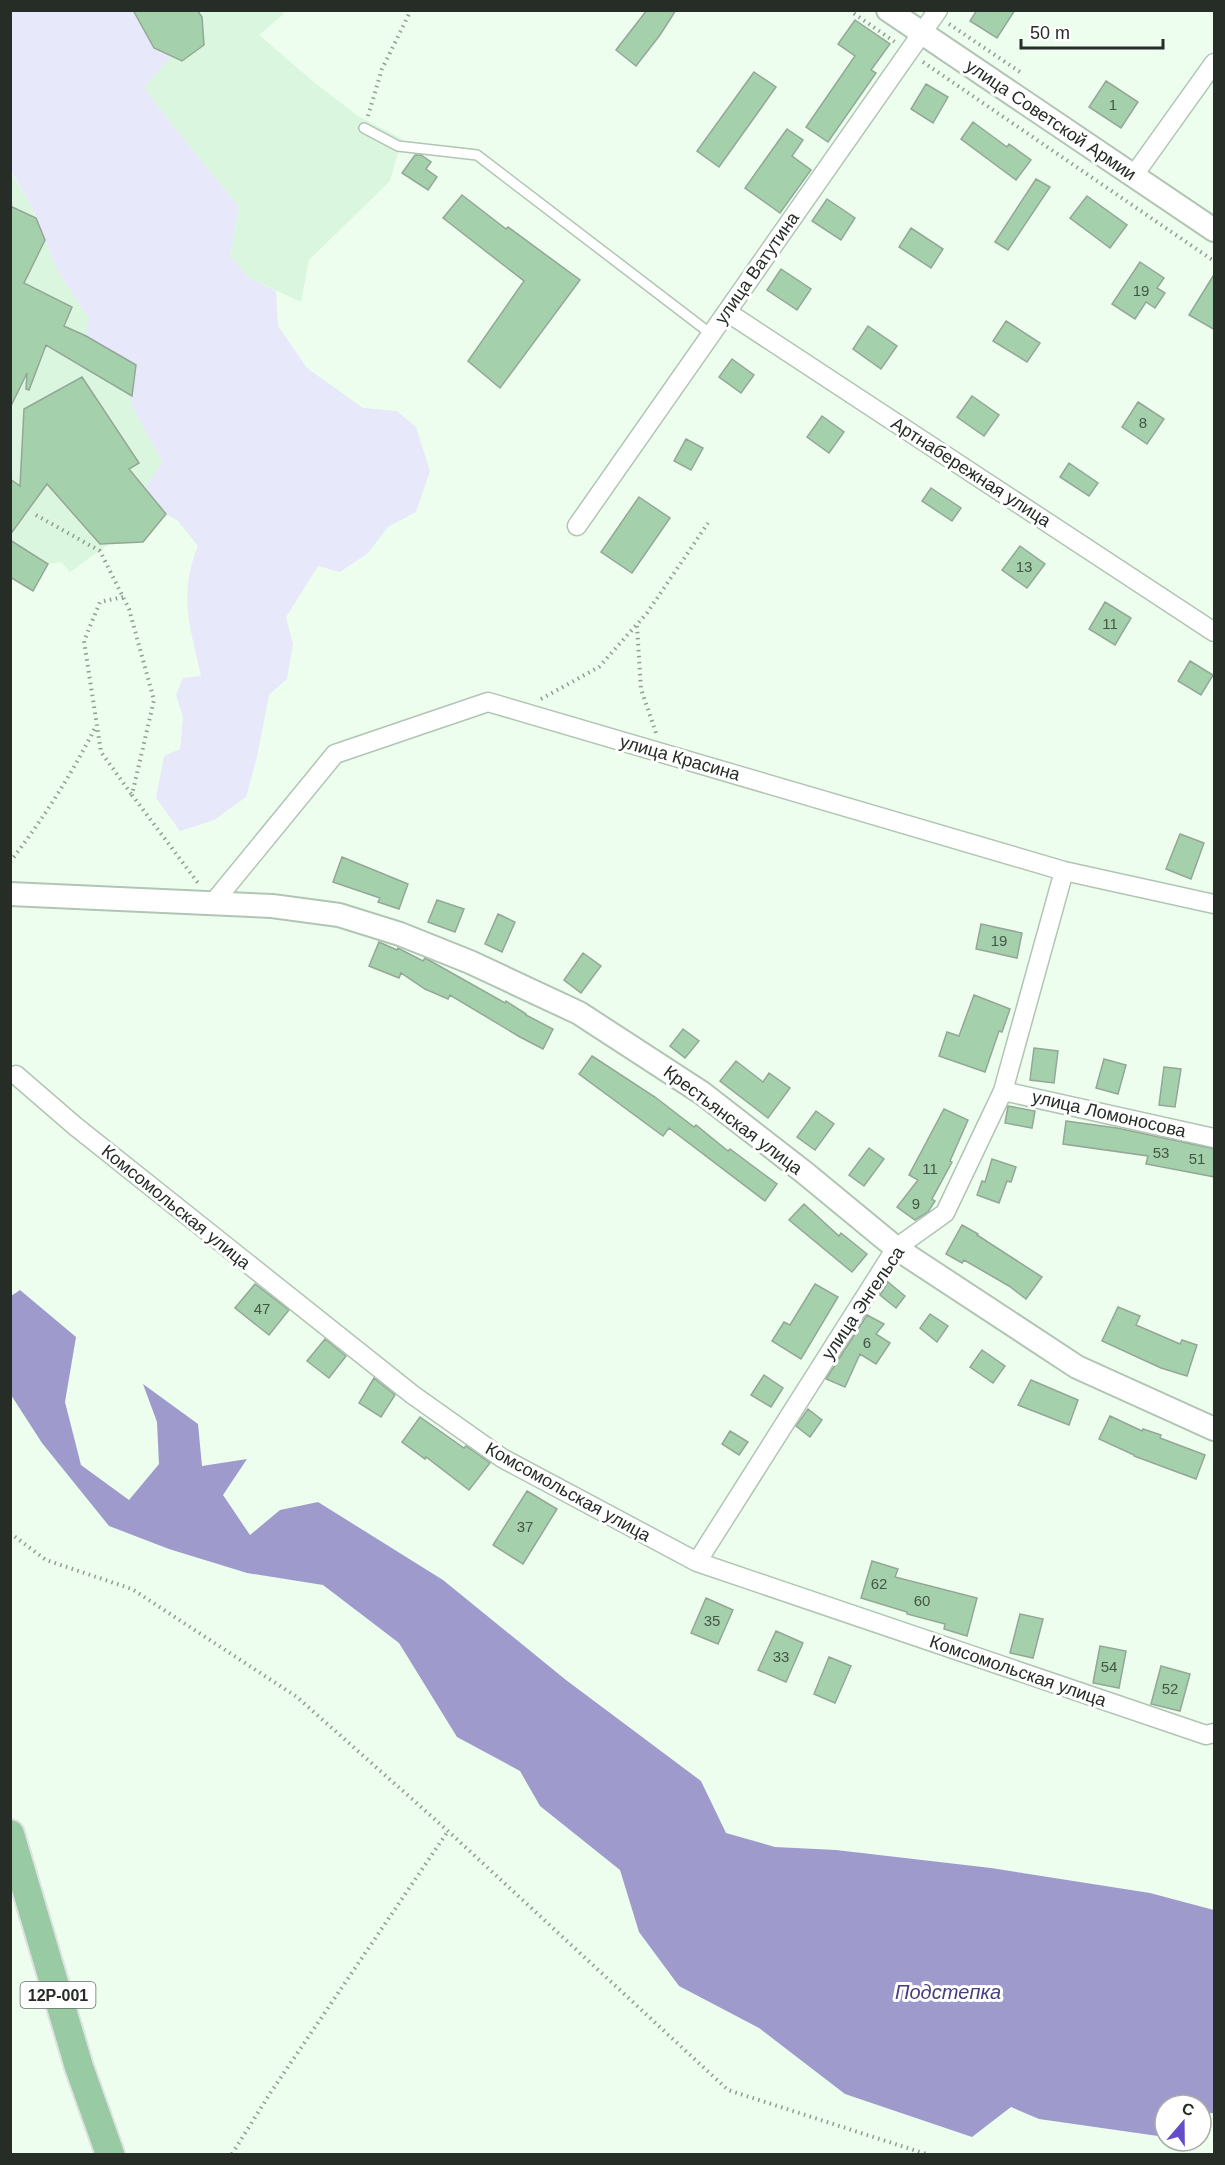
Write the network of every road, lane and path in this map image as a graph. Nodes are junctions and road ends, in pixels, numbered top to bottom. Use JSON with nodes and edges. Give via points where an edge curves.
{"nodes":[{"id":1,"x":411,"y":10,"type":"edge"},
{"id":2,"x":849,"y":10,"type":"edge"},
{"id":3,"x":888,"y":10,"type":"edge"},
{"id":4,"x":938,"y":10,"type":"edge"},
{"id":5,"x":915,"y":43,"type":"junction"},
{"id":6,"x":1215,"y":63,"type":"edge"},
{"id":7,"x":364,"y":128,"type":"joint"},
{"id":8,"x":1134,"y":176,"type":"junction"},
{"id":9,"x":1215,"y":230,"type":"edge"},
{"id":10,"x":1215,"y":261,"type":"edge"},
{"id":11,"x":727,"y":312,"type":"junction"},
{"id":12,"x":711,"y":334,"type":"junction"},
{"id":13,"x":36,"y":515,"type":"dead end"},
{"id":14,"x":708,"y":523,"type":"dead end"},
{"id":15,"x":577,"y":526,"type":"dead end"},
{"id":16,"x":123,"y":597,"type":"junction"},
{"id":17,"x":637,"y":625,"type":"junction"},
{"id":18,"x":1215,"y":632,"type":"edge"},
{"id":19,"x":519,"y":711,"type":"junction"},
{"id":20,"x":97,"y":724,"type":"junction"},
{"id":21,"x":663,"y":753,"type":"junction"},
{"id":22,"x":132,"y":795,"type":"junction"},
{"id":23,"x":10,"y":862,"type":"edge"},
{"id":24,"x":1064,"y":871,"type":"junction"},
{"id":25,"x":10,"y":894,"type":"edge"},
{"id":26,"x":213,"y":903,"type":"junction"},
{"id":27,"x":1215,"y":904,"type":"edge"},
{"id":28,"x":16,"y":1075,"type":"dead end"},
{"id":29,"x":1003,"y":1091,"type":"junction"},
{"id":30,"x":1215,"y":1138,"type":"edge"},
{"id":31,"x":896,"y":1248,"type":"junction"},
{"id":32,"x":1215,"y":1429,"type":"edge"},
{"id":33,"x":10,"y":1533,"type":"edge"},
{"id":34,"x":697,"y":1562,"type":"junction"},
{"id":35,"x":1215,"y":1733,"type":"edge"},
{"id":36,"x":448,"y":1831,"type":"junction"},
{"id":37,"x":10,"y":1834,"type":"edge"},
{"id":38,"x":110,"y":2154,"type":"edge"},
{"id":39,"x":232,"y":2154,"type":"edge"},
{"id":40,"x":926,"y":2154,"type":"edge"}],
"edges":[{"from":1,"to":7,"type":"path","via":[[382,69]]},
{"from":2,"to":5,"type":"path"},
{"from":3,"to":5,"type":"street","name":"улица Советской Армии"},
{"from":4,"to":5,"type":"street","name":"улица Ватутина"},
{"from":5,"to":8,"type":"street","name":"улица Советской Армии"},
{"from":5,"to":10,"type":"path"},
{"from":5,"to":11,"type":"street","name":"улица Ватутина"},
{"from":6,"to":8,"type":"street"},
{"from":7,"to":12,"type":"lane","via":[[398,146],[477,155]]},
{"from":8,"to":9,"type":"street","name":"улица Советской Армии"},
{"from":11,"to":12,"type":"street","name":"улица Ватутина"},
{"from":11,"to":18,"type":"street","name":"Артнабережная улица"},
{"from":12,"to":15,"type":"street","name":"улица Ватутина"},
{"from":13,"to":16,"type":"path","via":[[100,551]]},
{"from":14,"to":17,"type":"path"},
{"from":16,"to":20,"type":"path","via":[[100,602],[84,641]]},
{"from":16,"to":22,"type":"path","via":[[154,700]]},
{"from":17,"to":19,"type":"path","via":[[599,667]]},
{"from":17,"to":21,"type":"path","via":[[641,689]]},
{"from":19,"to":21,"type":"street","name":"улица Красина"},
{"from":19,"to":26,"type":"street","name":"улица Красина","via":[[488,702],[335,754]]},
{"from":20,"to":22,"type":"path","via":[[101,752]]},
{"from":20,"to":23,"type":"path","via":[[75,767]]},
{"from":21,"to":24,"type":"street","name":"улица Красина"},
{"from":22,"to":26,"type":"path"},
{"from":24,"to":27,"type":"street","name":"улица Красина"},
{"from":24,"to":29,"type":"street","name":"улица Энгельса"},
{"from":25,"to":26,"type":"street","name":"Крестьянская улица"},
{"from":26,"to":31,"type":"street","name":"Крестьянская улица","via":[[272,906],[350,918],[470,962],[579,1013],[702,1093]]},
{"from":28,"to":34,"type":"street","name":"Комсомольская улица","via":[[413,1395],[502,1458]]},
{"from":29,"to":30,"type":"street","name":"улица Ломоносова"},
{"from":29,"to":31,"type":"street","name":"улица Энгельса","via":[[945,1213]]},
{"from":31,"to":32,"type":"street","name":"Крестьянская улица","via":[[1077,1367]]},
{"from":31,"to":34,"type":"street","name":"улица Энгельса"},
{"from":33,"to":36,"type":"path","via":[[46,1560],[132,1589],[297,1697]]},
{"from":34,"to":35,"type":"street","name":"Комсомольская улица","via":[[1206,1735]]},
{"from":36,"to":39,"type":"path"},
{"from":36,"to":40,"type":"path","via":[[728,2090]]},
{"from":37,"to":38,"type":"main road","number":"12Р-001","via":[[79,2067]]}]}
